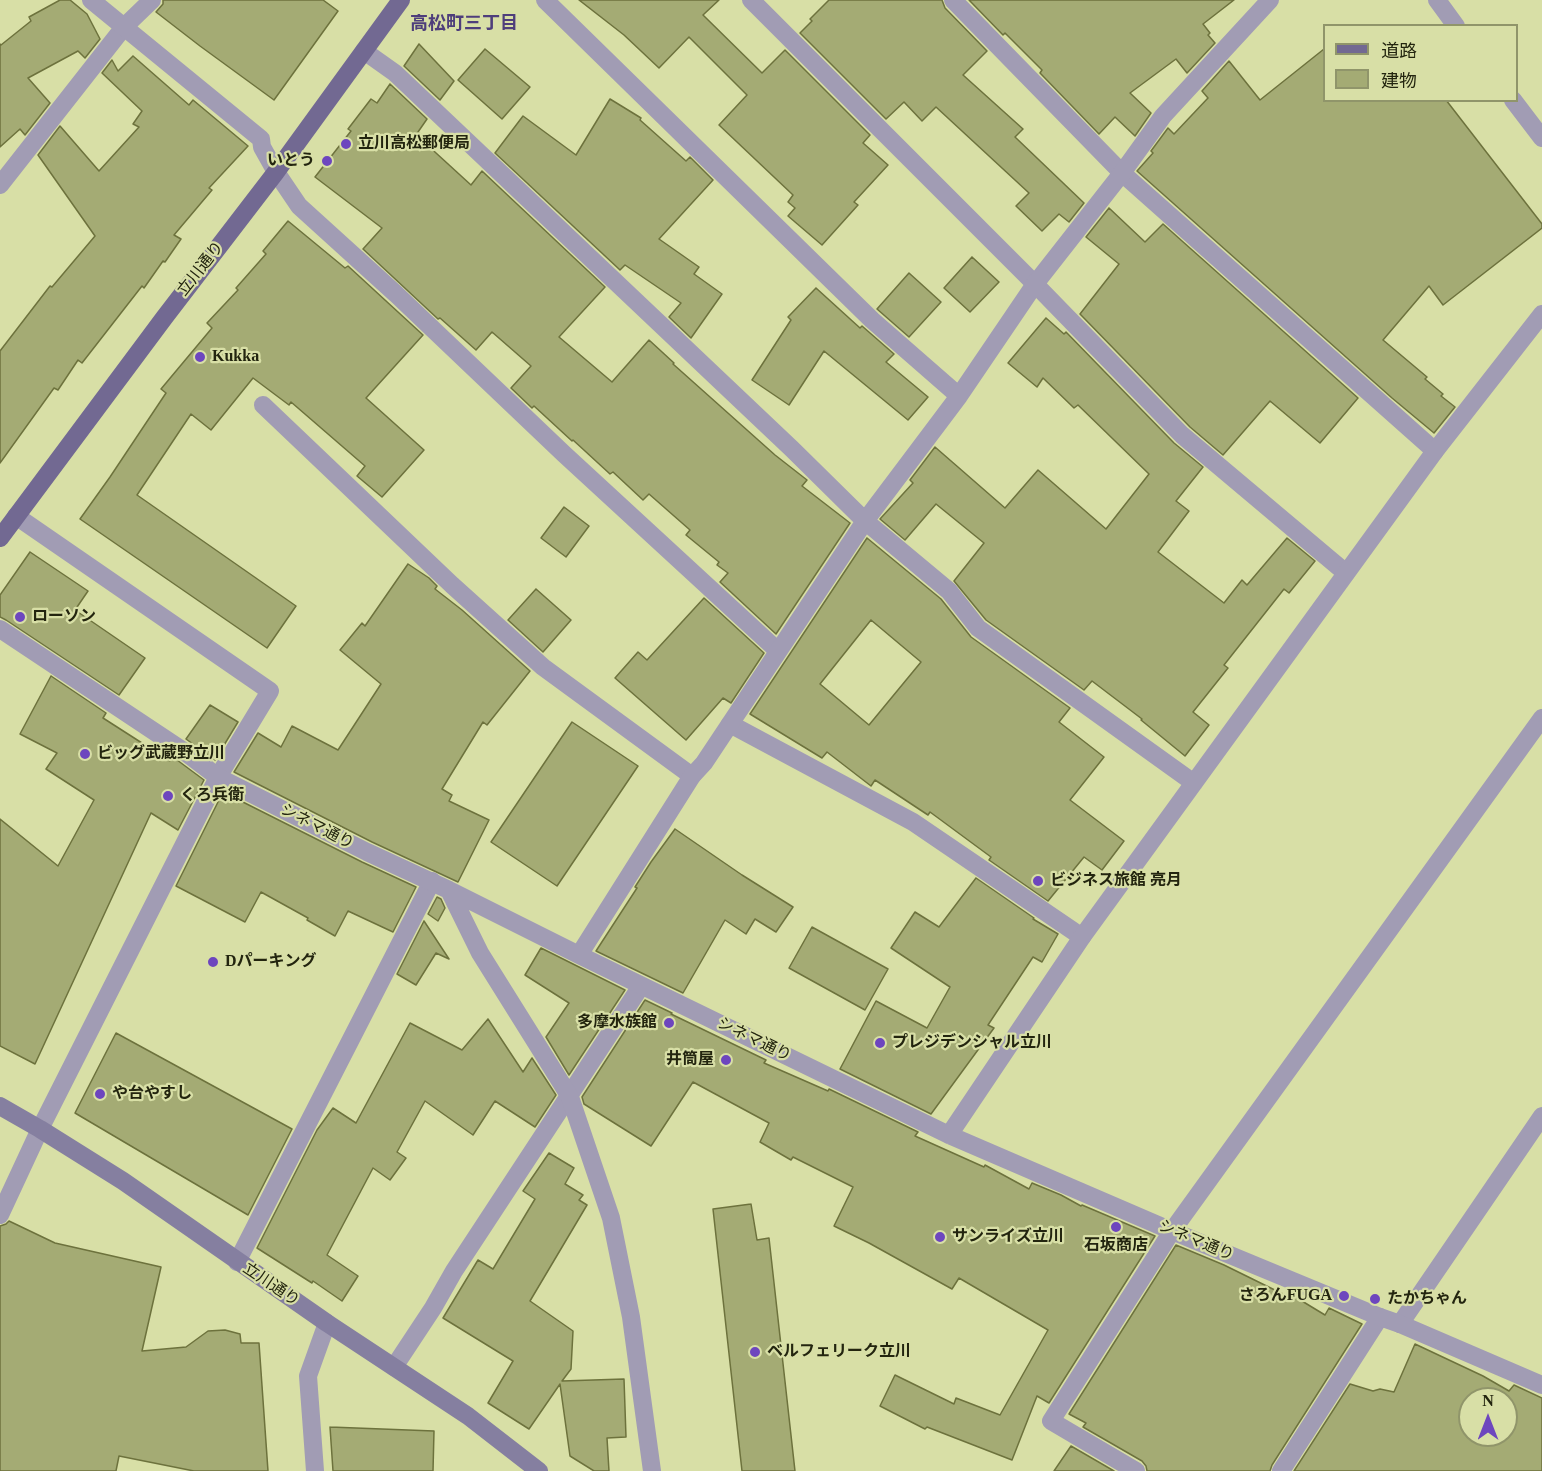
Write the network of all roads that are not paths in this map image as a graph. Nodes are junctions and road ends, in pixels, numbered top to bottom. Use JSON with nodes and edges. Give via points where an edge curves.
{"nodes":[{"id":1,"x":90,"y":0,"type":"edge"},
{"id":2,"x":152,"y":0,"type":"edge"},
{"id":3,"x":401,"y":0,"type":"edge"},
{"id":4,"x":545,"y":0,"type":"edge"},
{"id":5,"x":751,"y":0,"type":"edge"},
{"id":6,"x":953,"y":0,"type":"edge"},
{"id":7,"x":1270,"y":0,"type":"edge"},
{"id":8,"x":1437,"y":0,"type":"edge"},
{"id":9,"x":1455,"y":24,"type":"edge"},
{"id":10,"x":124,"y":27,"type":"junction"},
{"id":11,"x":364,"y":51,"type":"junction"},
{"id":12,"x":1515,"y":102,"type":"edge"},
{"id":13,"x":1542,"y":138,"type":"edge"},
{"id":14,"x":276,"y":172,"type":"junction"},
{"id":15,"x":1122,"y":173,"type":"junction"},
{"id":16,"x":0,"y":185,"type":"edge"},
{"id":17,"x":1035,"y":284,"type":"junction"},
{"id":18,"x":1542,"y":314,"type":"edge"},
{"id":19,"x":959,"y":396,"type":"junction"},
{"id":20,"x":263,"y":405,"type":"dead end"},
{"id":21,"x":1435,"y":451,"type":"junction"},
{"id":22,"x":16,"y":516,"type":"junction"},
{"id":23,"x":865,"y":521,"type":"junction"},
{"id":24,"x":0,"y":538,"type":"edge"},
{"id":25,"x":1346,"y":573,"type":"junction"},
{"id":26,"x":0,"y":628,"type":"edge"},
{"id":27,"x":778,"y":651,"type":"junction"},
{"id":28,"x":1542,"y":718,"type":"edge"},
{"id":29,"x":730,"y":724,"type":"junction"},
{"id":30,"x":692,"y":776,"type":"junction"},
{"id":31,"x":218,"y":777,"type":"junction"},
{"id":32,"x":1194,"y":783,"type":"junction"},
{"id":33,"x":432,"y":881,"type":"junction"},
{"id":34,"x":449,"y":890,"type":"junction"},
{"id":35,"x":1082,"y":937,"type":"junction"},
{"id":36,"x":579,"y":955,"type":"junction"},
{"id":37,"x":641,"y":986,"type":"junction"},
{"id":38,"x":570,"y":1097,"type":"junction"},
{"id":39,"x":0,"y":1106,"type":"edge"},
{"id":40,"x":1542,"y":1116,"type":"edge"},
{"id":41,"x":40,"y":1129,"type":"junction"},
{"id":42,"x":949,"y":1135,"type":"junction"},
{"id":43,"x":0,"y":1215,"type":"edge"},
{"id":44,"x":1172,"y":1231,"type":"junction"},
{"id":45,"x":237,"y":1262,"type":"junction"},
{"id":46,"x":1380,"y":1317,"type":"junction"},
{"id":47,"x":327,"y":1323,"type":"junction"},
{"id":48,"x":1400,"y":1324,"type":"junction"},
{"id":49,"x":394,"y":1367,"type":"junction"},
{"id":50,"x":1542,"y":1385,"type":"edge"},
{"id":51,"x":315,"y":1471,"type":"edge"},
{"id":52,"x":539,"y":1471,"type":"edge"},
{"id":53,"x":652,"y":1471,"type":"edge"},
{"id":54,"x":1136,"y":1471,"type":"edge"},
{"id":55,"x":1281,"y":1471,"type":"edge"}],
"edges":[{"from":1,"to":10,"type":"street"},
{"from":2,"to":10,"type":"street"},
{"from":3,"to":11,"type":"main road","name":"立川通り"},
{"from":4,"to":19,"type":"street","via":[[872,320]]},
{"from":5,"to":17,"type":"street"},
{"from":6,"to":15,"type":"street"},
{"from":7,"to":15,"type":"street","via":[[1163,116]]},
{"from":8,"to":9,"type":"street"},
{"from":10,"to":14,"type":"street","via":[[261,139]]},
{"from":10,"to":16,"type":"street"},
{"from":11,"to":14,"type":"main road","name":"立川通り"},
{"from":11,"to":23,"type":"street","via":[[412,88]]},
{"from":12,"to":13,"type":"street"},
{"from":14,"to":22,"type":"main road","name":"立川通り"},
{"from":14,"to":27,"type":"street","via":[[299,206]]},
{"from":15,"to":17,"type":"street"},
{"from":15,"to":21,"type":"street"},
{"from":17,"to":19,"type":"street"},
{"from":17,"to":25,"type":"street","via":[[1182,435]]},
{"from":18,"to":21,"type":"street"},
{"from":19,"to":23,"type":"street"},
{"from":20,"to":30,"type":"street","via":[[543,667]]},
{"from":21,"to":25,"type":"street"},
{"from":22,"to":24,"type":"main road","name":"立川通り"},
{"from":22,"to":31,"type":"street","via":[[270,691]]},
{"from":23,"to":27,"type":"street"},
{"from":23,"to":32,"type":"street","via":[[949,591],[978,628]]},
{"from":25,"to":32,"type":"street"},
{"from":26,"to":31,"type":"street","name":"シネマ通り"},
{"from":27,"to":29,"type":"street"},
{"from":28,"to":44,"type":"street"},
{"from":29,"to":30,"type":"street"},
{"from":29,"to":35,"type":"street","via":[[913,822]]},
{"from":30,"to":36,"type":"street"},
{"from":31,"to":33,"type":"street","name":"シネマ通り"},
{"from":31,"to":41,"type":"street"},
{"from":32,"to":35,"type":"street"},
{"from":33,"to":34,"type":"street","name":"シネマ通り"},
{"from":33,"to":45,"type":"street"},
{"from":34,"to":36,"type":"street","name":"シネマ通り"},
{"from":34,"to":38,"type":"street","via":[[480,953]]},
{"from":35,"to":42,"type":"street"},
{"from":36,"to":37,"type":"street","name":"シネマ通り"},
{"from":37,"to":38,"type":"street"},
{"from":37,"to":42,"type":"street","name":"シネマ通り"},
{"from":38,"to":49,"type":"street"},
{"from":38,"to":53,"type":"street","via":[[611,1218],[632,1317]]},
{"from":39,"to":41,"type":"street","name":"立川通り"},
{"from":40,"to":48,"type":"street"},
{"from":41,"to":43,"type":"street"},
{"from":41,"to":45,"type":"street","name":"立川通り","via":[[123,1181]]},
{"from":42,"to":44,"type":"street","name":"シネマ通り"},
{"from":44,"to":46,"type":"street","name":"シネマ通り"},
{"from":44,"to":54,"type":"street","via":[[1051,1421]]},
{"from":45,"to":47,"type":"street","name":"立川通り"},
{"from":46,"to":48,"type":"street","name":"シネマ通り"},
{"from":46,"to":55,"type":"street"},
{"from":47,"to":49,"type":"street","name":"立川通り"},
{"from":47,"to":51,"type":"street","via":[[308,1376]]},
{"from":48,"to":50,"type":"street","name":"シネマ通り"},
{"from":49,"to":52,"type":"street","name":"立川通り","via":[[468,1416]]}]}
